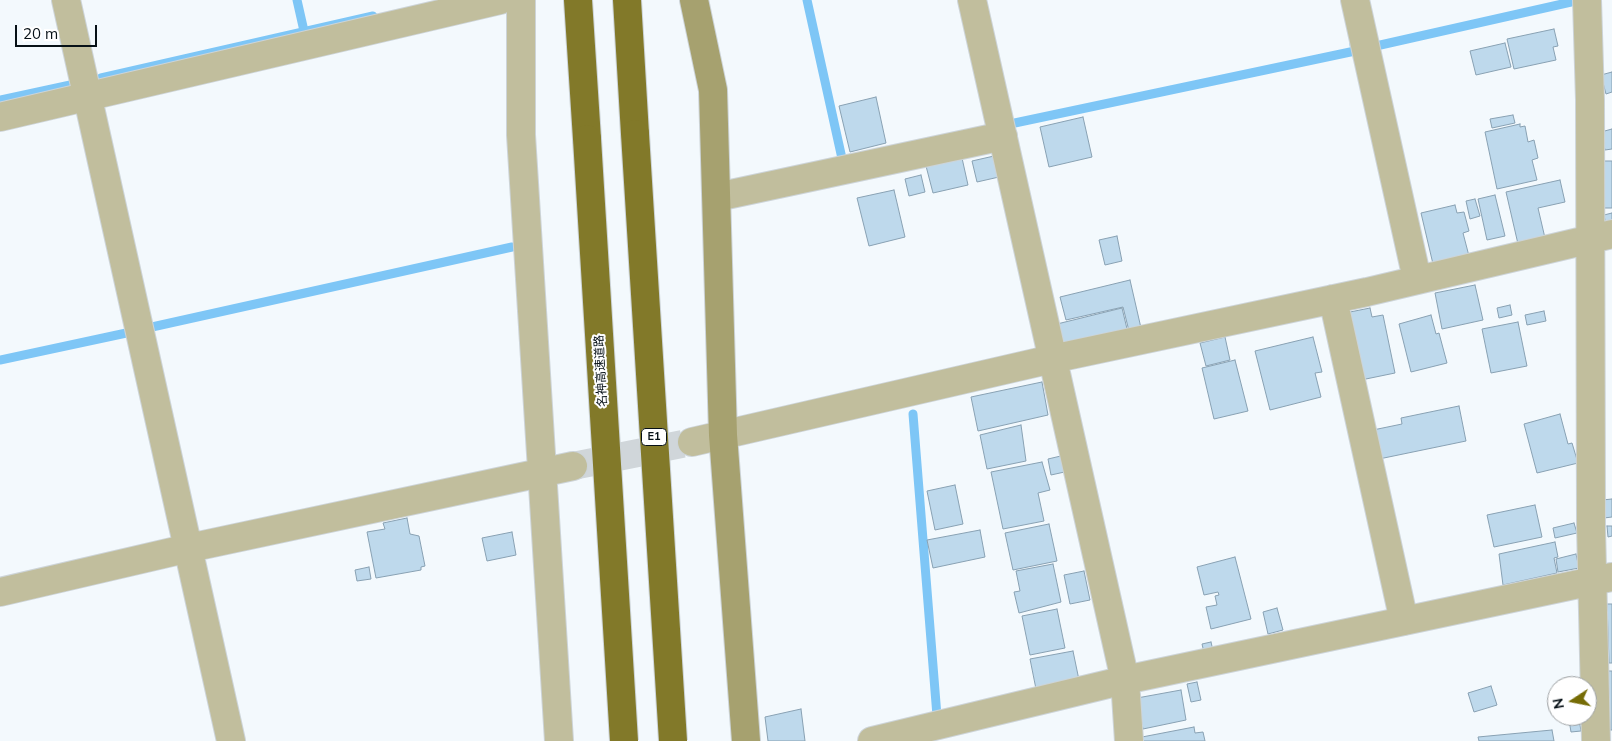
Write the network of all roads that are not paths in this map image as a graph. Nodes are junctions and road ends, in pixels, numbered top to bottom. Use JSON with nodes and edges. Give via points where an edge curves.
{"nodes":[{"id":1,"x":66,"y":0,"type":"edge"},
{"id":2,"x":500,"y":0,"type":"edge"},
{"id":3,"x":520,"y":0,"type":"edge"},
{"id":4,"x":578,"y":0,"type":"edge"},
{"id":5,"x":627,"y":0,"type":"edge"},
{"id":6,"x":694,"y":0,"type":"edge"},
{"id":7,"x":972,"y":0,"type":"edge"},
{"id":8,"x":1355,"y":0,"type":"edge"},
{"id":9,"x":1587,"y":0,"type":"edge"},
{"id":10,"x":469,"y":3,"type":"edge"},
{"id":11,"x":87,"y":96,"type":"junction"},
{"id":12,"x":0,"y":117,"type":"edge"},
{"id":13,"x":1003,"y":136,"type":"junction"},
{"id":14,"x":717,"y":197,"type":"junction"},
{"id":15,"x":1601,"y":236,"type":"edge"},
{"id":16,"x":1417,"y":279,"type":"junction"},
{"id":17,"x":1333,"y":299,"type":"junction"},
{"id":18,"x":1052,"y":360,"type":"junction"},
{"id":19,"x":724,"y":435,"type":"junction"},
{"id":20,"x":692,"y":442,"type":"tunnel mouth"},
{"id":21,"x":573,"y":466,"type":"tunnel mouth"},
{"id":22,"x":543,"y":472,"type":"junction"},
{"id":23,"x":189,"y":548,"type":"junction"},
{"id":24,"x":1603,"y":578,"type":"edge"},
{"id":25,"x":0,"y":592,"type":"edge"},
{"id":26,"x":1404,"y":621,"type":"junction"},
{"id":27,"x":1125,"y":680,"type":"junction"},
{"id":28,"x":231,"y":741,"type":"edge"},
{"id":29,"x":558,"y":741,"type":"edge"},
{"id":30,"x":624,"y":741,"type":"edge"},
{"id":31,"x":672,"y":741,"type":"edge"},
{"id":32,"x":746,"y":741,"type":"edge"},
{"id":33,"x":872,"y":741,"type":"edge"},
{"id":34,"x":1129,"y":741,"type":"edge"},
{"id":35,"x":1596,"y":741,"type":"edge"}],
"edges":[{"from":1,"to":11,"type":"street"},
{"from":2,"to":10,"type":"street"},
{"from":3,"to":22,"type":"street","via":[[521,135]]},
{"from":4,"to":30,"type":"highway","name":"名神高速道路","bridge":true},
{"from":5,"to":31,"type":"highway","number":"E1","bridge":true},
{"from":6,"to":14,"type":"street","via":[[713,90]]},
{"from":7,"to":13,"type":"street"},
{"from":8,"to":16,"type":"street"},
{"from":9,"to":15,"type":"street"},
{"from":10,"to":11,"type":"street"},
{"from":11,"to":12,"type":"street"},
{"from":11,"to":23,"type":"street"},
{"from":13,"to":14,"type":"street"},
{"from":13,"to":18,"type":"street"},
{"from":14,"to":19,"type":"street"},
{"from":15,"to":16,"type":"street"},
{"from":15,"to":24,"type":"street","via":[[1589,307]]},
{"from":16,"to":17,"type":"street"},
{"from":17,"to":18,"type":"street"},
{"from":17,"to":26,"type":"street"},
{"from":18,"to":19,"type":"street"},
{"from":18,"to":27,"type":"street"},
{"from":19,"to":20,"type":"street"},
{"from":19,"to":32,"type":"street"},
{"from":21,"to":22,"type":"street"},
{"from":22,"to":23,"type":"street"},
{"from":22,"to":29,"type":"street"},
{"from":23,"to":25,"type":"street"},
{"from":23,"to":28,"type":"street"},
{"from":24,"to":26,"type":"street"},
{"from":24,"to":35,"type":"street"},
{"from":26,"to":27,"type":"street"},
{"from":27,"to":33,"type":"street"},
{"from":27,"to":34,"type":"street"}]}
